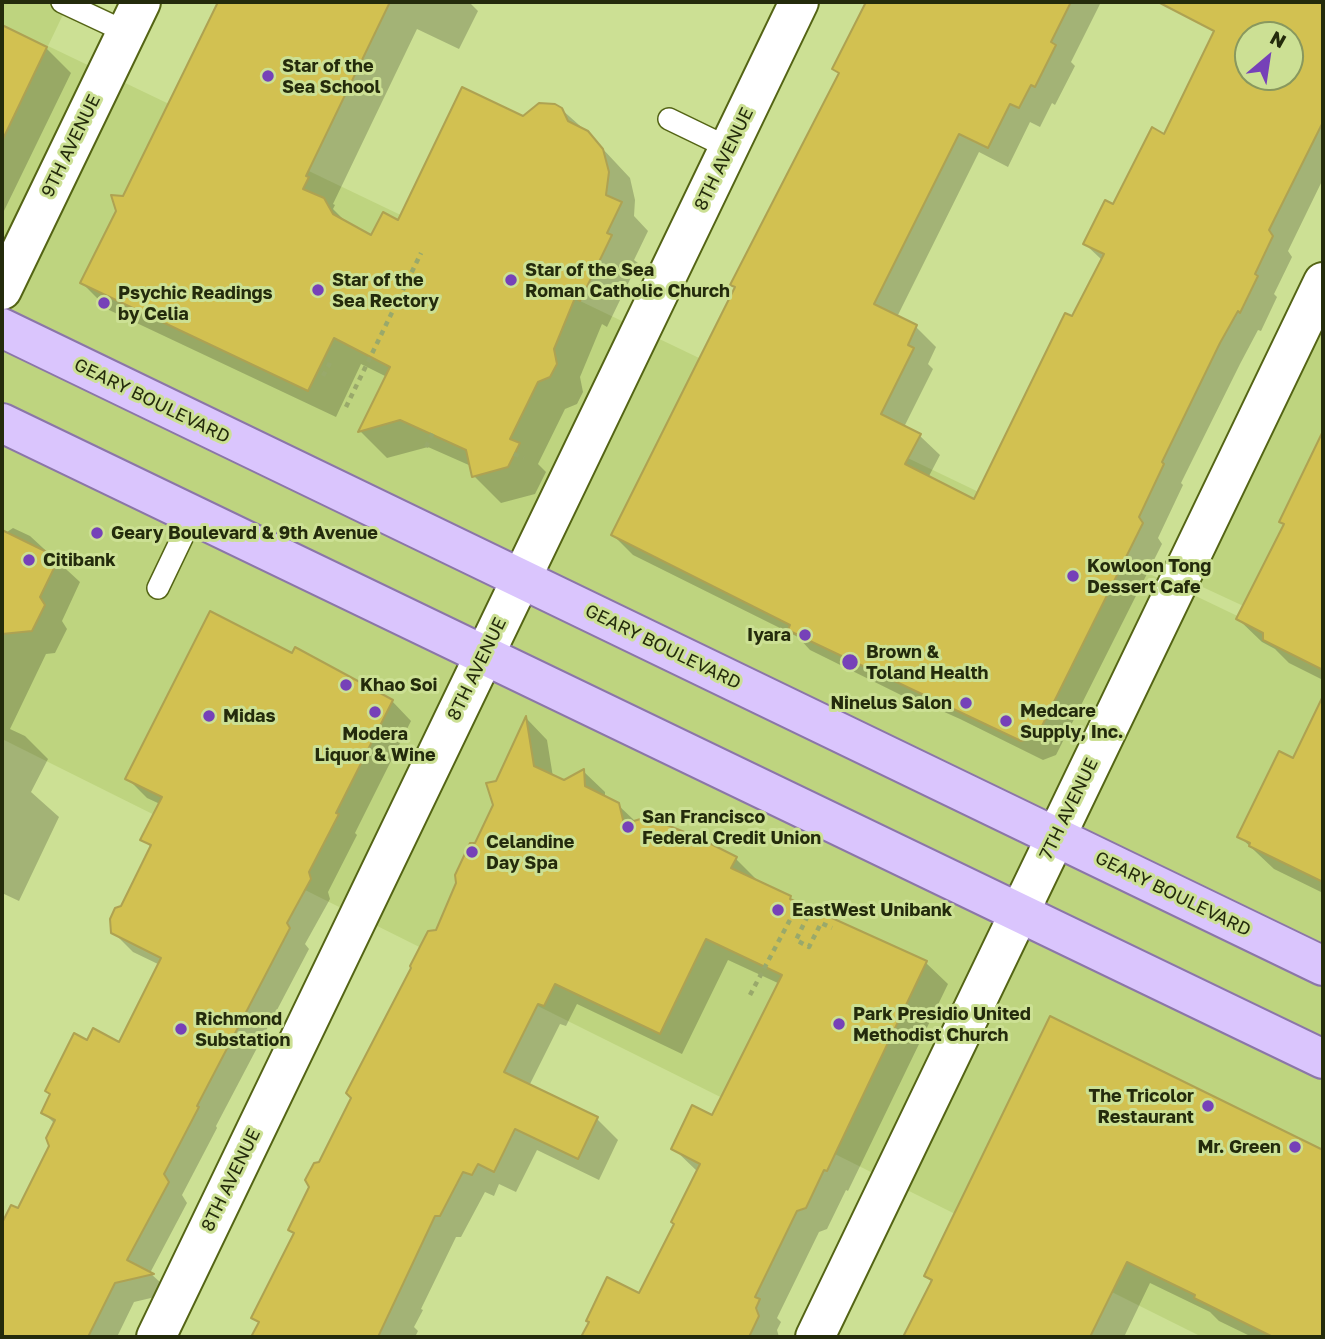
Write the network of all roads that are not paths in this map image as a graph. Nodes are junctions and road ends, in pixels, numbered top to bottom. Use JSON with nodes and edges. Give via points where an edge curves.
{"nodes":[{"id":1,"x":62,"y":2,"type":"edge"},
{"id":2,"x":799,"y":2,"type":"edge"},
{"id":3,"x":133,"y":17,"type":"edge"},
{"id":4,"x":669,"y":119,"type":"dead end"},
{"id":5,"x":729,"y":148,"type":"junction"},
{"id":6,"x":1323,"y":282,"type":"edge"},
{"id":7,"x":2,"y":290,"type":"edge"},
{"id":8,"x":2,"y":328,"type":"edge"},
{"id":9,"x":2,"y":423,"type":"edge"},
{"id":10,"x":193,"y":515,"type":"junction"},
{"id":11,"x":521,"y":579,"type":"junction"},
{"id":12,"x":159,"y":588,"type":"dead end"},
{"id":13,"x":484,"y":655,"type":"junction"},
{"id":14,"x":1056,"y":836,"type":"junction"},
{"id":15,"x":1019,"y":913,"type":"junction"},
{"id":16,"x":1323,"y":966,"type":"edge"},
{"id":17,"x":1323,"y":1059,"type":"edge"},
{"id":18,"x":156,"y":1337,"type":"edge"},
{"id":19,"x":815,"y":1337,"type":"edge"}],
"edges":[{"from":1,"to":3,"type":"lane"},
{"from":2,"to":5,"type":"street","name":"8TH AVENUE"},
{"from":3,"to":7,"type":"street","name":"9TH AVENUE"},
{"from":4,"to":5,"type":"lane"},
{"from":5,"to":11,"type":"street","name":"8TH AVENUE"},
{"from":6,"to":14,"type":"street","name":"7TH AVENUE"},
{"from":8,"to":11,"type":"main road","name":"GEARY BOULEVARD"},
{"from":9,"to":10,"type":"main road"},
{"from":10,"to":12,"type":"lane"},
{"from":10,"to":13,"type":"main road"},
{"from":11,"to":13,"type":"street","name":"8TH AVENUE"},
{"from":11,"to":14,"type":"main road","name":"GEARY BOULEVARD"},
{"from":13,"to":15,"type":"main road"},
{"from":13,"to":18,"type":"street","name":"8TH AVENUE"},
{"from":14,"to":15,"type":"street","name":"7TH AVENUE"},
{"from":14,"to":16,"type":"main road","name":"GEARY BOULEVARD"},
{"from":15,"to":17,"type":"main road"},
{"from":15,"to":19,"type":"street","name":"7TH AVENUE"}]}
